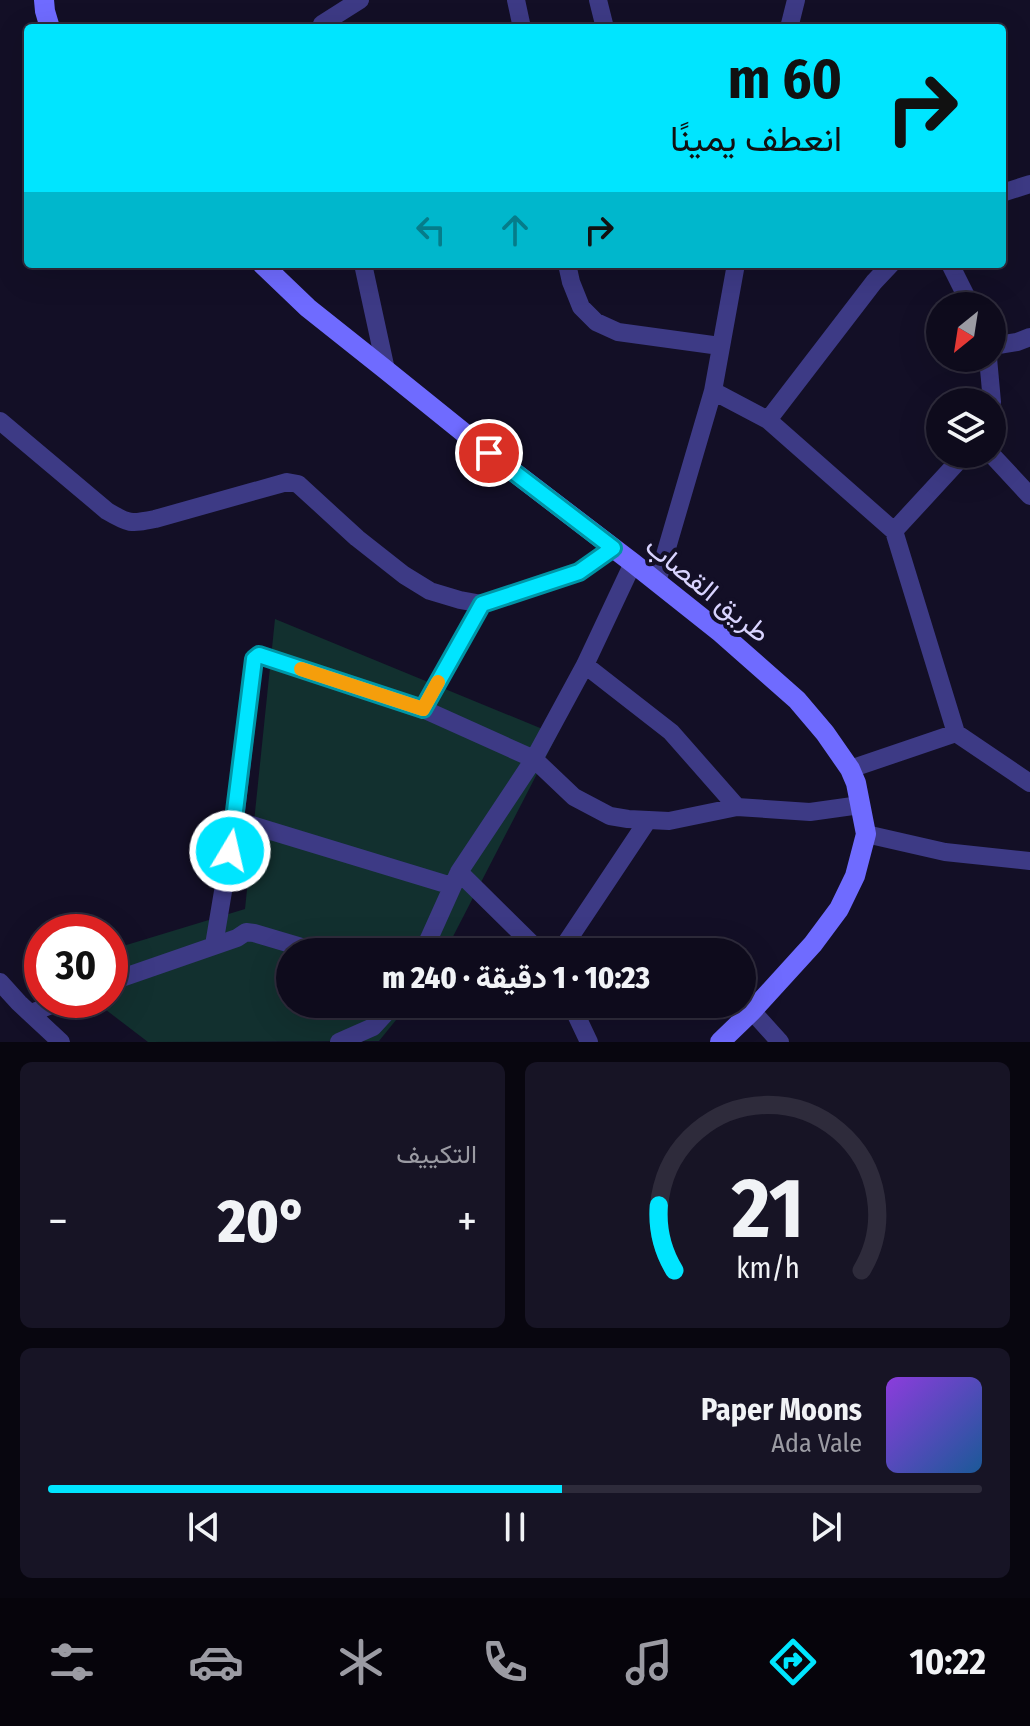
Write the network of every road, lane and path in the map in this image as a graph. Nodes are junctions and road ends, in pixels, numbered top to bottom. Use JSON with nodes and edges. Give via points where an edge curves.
{"nodes":[{"id":1,"x":44,"y":0,"type":"edge"},
{"id":2,"x":360,"y":0,"type":"edge"},
{"id":3,"x":516,"y":0,"type":"edge"},
{"id":4,"x":598,"y":0,"type":"edge"},
{"id":5,"x":796,"y":0,"type":"edge"},
{"id":6,"x":49,"y":24,"type":"edge"},
{"id":7,"x":322,"y":24,"type":"edge"},
{"id":8,"x":521,"y":24,"type":"edge"},
{"id":9,"x":604,"y":24,"type":"edge"},
{"id":10,"x":790,"y":24,"type":"edge"},
{"id":11,"x":1030,"y":184,"type":"edge"},
{"id":12,"x":1006,"y":192,"type":"edge"},
{"id":13,"x":266,"y":268,"type":"edge"},
{"id":14,"x":364,"y":268,"type":"edge"},
{"id":15,"x":568,"y":268,"type":"edge"},
{"id":16,"x":735,"y":268,"type":"edge"},
{"id":17,"x":887,"y":268,"type":"edge"},
{"id":18,"x":952,"y":268,"type":"edge"},
{"id":19,"x":964,"y":292,"type":"edge"},
{"id":20,"x":1030,"y":337,"type":"edge"},
{"id":21,"x":1006,"y":344,"type":"edge"},
{"id":22,"x":720,"y":346,"type":"junction"},
{"id":23,"x":386,"y":370,"type":"junction"},
{"id":24,"x":713,"y":391,"type":"junction"},
{"id":25,"x":768,"y":420,"type":"junction"},
{"id":26,"x":0,"y":421,"type":"edge"},
{"id":27,"x":952,"y":468,"type":"edge"},
{"id":28,"x":1006,"y":468,"type":"edge"},
{"id":29,"x":1028,"y":489,"type":"edge"},
{"id":30,"x":894,"y":531,"type":"junction"},
{"id":31,"x":613,"y":548,"type":"junction"},
{"id":32,"x":633,"y":563,"type":"junction"},
{"id":33,"x":657,"y":582,"type":"junction"},
{"id":34,"x":482,"y":604,"type":"junction"},
{"id":35,"x":585,"y":665,"type":"junction"},
{"id":36,"x":423,"y":709,"type":"junction"},
{"id":37,"x":956,"y":733,"type":"junction"},
{"id":38,"x":534,"y":759,"type":"junction"},
{"id":39,"x":850,"y":769,"type":"junction"},
{"id":40,"x":1030,"y":783,"type":"edge"},
{"id":41,"x":860,"y":805,"type":"junction"},
{"id":42,"x":737,"y":807,"type":"junction"},
{"id":43,"x":235,"y":820,"type":"junction"},
{"id":44,"x":648,"y":820,"type":"junction"},
{"id":45,"x":866,"y":834,"type":"junction"},
{"id":46,"x":1030,"y":861,"type":"edge"},
{"id":47,"x":456,"y":879,"type":"junction"},
{"id":48,"x":429,"y":938,"type":"edge"},
{"id":49,"x":524,"y":938,"type":"edge"},
{"id":50,"x":569,"y":938,"type":"edge"},
{"id":51,"x":276,"y":940,"type":"edge"},
{"id":52,"x":214,"y":945,"type":"junction"},
{"id":53,"x":128,"y":976,"type":"edge"},
{"id":54,"x":0,"y":982,"type":"edge"},
{"id":55,"x":0,"y":997,"type":"edge"},
{"id":56,"x":24,"y":1007,"type":"edge"},
{"id":57,"x":756,"y":1007,"type":"edge"},
{"id":58,"x":24,"y":1008,"type":"edge"},
{"id":59,"x":756,"y":1015,"type":"edge"},
{"id":60,"x":36,"y":1018,"type":"edge"},
{"id":61,"x":381,"y":1018,"type":"edge"},
{"id":62,"x":578,"y":1018,"type":"edge"},
{"id":63,"x":745,"y":1018,"type":"edge"},
{"id":64,"x":360,"y":1038,"type":"edge"},
{"id":65,"x":61,"y":1042,"type":"edge"},
{"id":66,"x":339,"y":1042,"type":"edge"},
{"id":67,"x":589,"y":1042,"type":"edge"},
{"id":68,"x":720,"y":1042,"type":"edge"},
{"id":69,"x":780,"y":1042,"type":"edge"}],
"edges":[{"from":1,"to":6,"type":"main road"},
{"from":2,"to":7,"type":"street"},
{"from":3,"to":8,"type":"street"},
{"from":4,"to":9,"type":"street"},
{"from":5,"to":10,"type":"street"},
{"from":11,"to":12,"type":"street"},
{"from":13,"to":23,"type":"main road","name":"طريق القصاب"},
{"from":14,"to":23,"type":"street"},
{"from":15,"to":22,"type":"street","via":[[581,307],[596,322],[618,332]]},
{"from":16,"to":22,"type":"street"},
{"from":17,"to":25,"type":"street"},
{"from":18,"to":19,"type":"street"},
{"from":20,"to":21,"type":"street"},
{"from":22,"to":24,"type":"street"},
{"from":23,"to":31,"type":"main road","name":"طريق القصاب"},
{"from":24,"to":25,"type":"street"},
{"from":24,"to":33,"type":"street"},
{"from":25,"to":30,"type":"street"},
{"from":26,"to":34,"type":"street","via":[[126,522],[155,519],[287,482],[298,484],[404,575],[430,591]]},
{"from":27,"to":30,"type":"street"},
{"from":28,"to":29,"type":"street"},
{"from":30,"to":37,"type":"street"},
{"from":31,"to":32,"type":"main road","name":"طريق القصاب"},
{"from":31,"to":34,"type":"street","via":[[579,572]]},
{"from":32,"to":33,"type":"main road","name":"طريق القصاب"},
{"from":32,"to":35,"type":"street"},
{"from":33,"to":39,"type":"main road","name":"طريق القصاب","via":[[797,700]]},
{"from":34,"to":36,"type":"street"},
{"from":35,"to":38,"type":"street"},
{"from":35,"to":42,"type":"street","via":[[671,732]]},
{"from":36,"to":38,"type":"street"},
{"from":36,"to":43,"type":"street","via":[[256,656]]},
{"from":37,"to":39,"type":"street"},
{"from":37,"to":40,"type":"street"},
{"from":38,"to":44,"type":"street","via":[[574,797],[610,816]]},
{"from":38,"to":47,"type":"street"},
{"from":39,"to":41,"type":"main road","name":"طريق القصاب"},
{"from":41,"to":42,"type":"street","via":[[810,812]]},
{"from":41,"to":45,"type":"main road","name":"طريق القصاب"},
{"from":42,"to":44,"type":"street","via":[[669,821]]},
{"from":43,"to":47,"type":"street"},
{"from":43,"to":52,"type":"street"},
{"from":44,"to":50,"type":"street"},
{"from":45,"to":46,"type":"street","via":[[945,852]]},
{"from":45,"to":57,"type":"main road","name":"طريق القصاب","via":[[839,909]]},
{"from":47,"to":48,"type":"street"},
{"from":47,"to":49,"type":"street"},
{"from":51,"to":52,"type":"street","via":[[246,932]]},
{"from":52,"to":53,"type":"street"},
{"from":54,"to":56,"type":"street"},
{"from":55,"to":58,"type":"street"},
{"from":59,"to":69,"type":"street"},
{"from":60,"to":65,"type":"street"},
{"from":61,"to":64,"type":"street"},
{"from":62,"to":67,"type":"street"},
{"from":63,"to":68,"type":"main road","name":"طريق القصاب"},
{"from":64,"to":66,"type":"street"}]}
